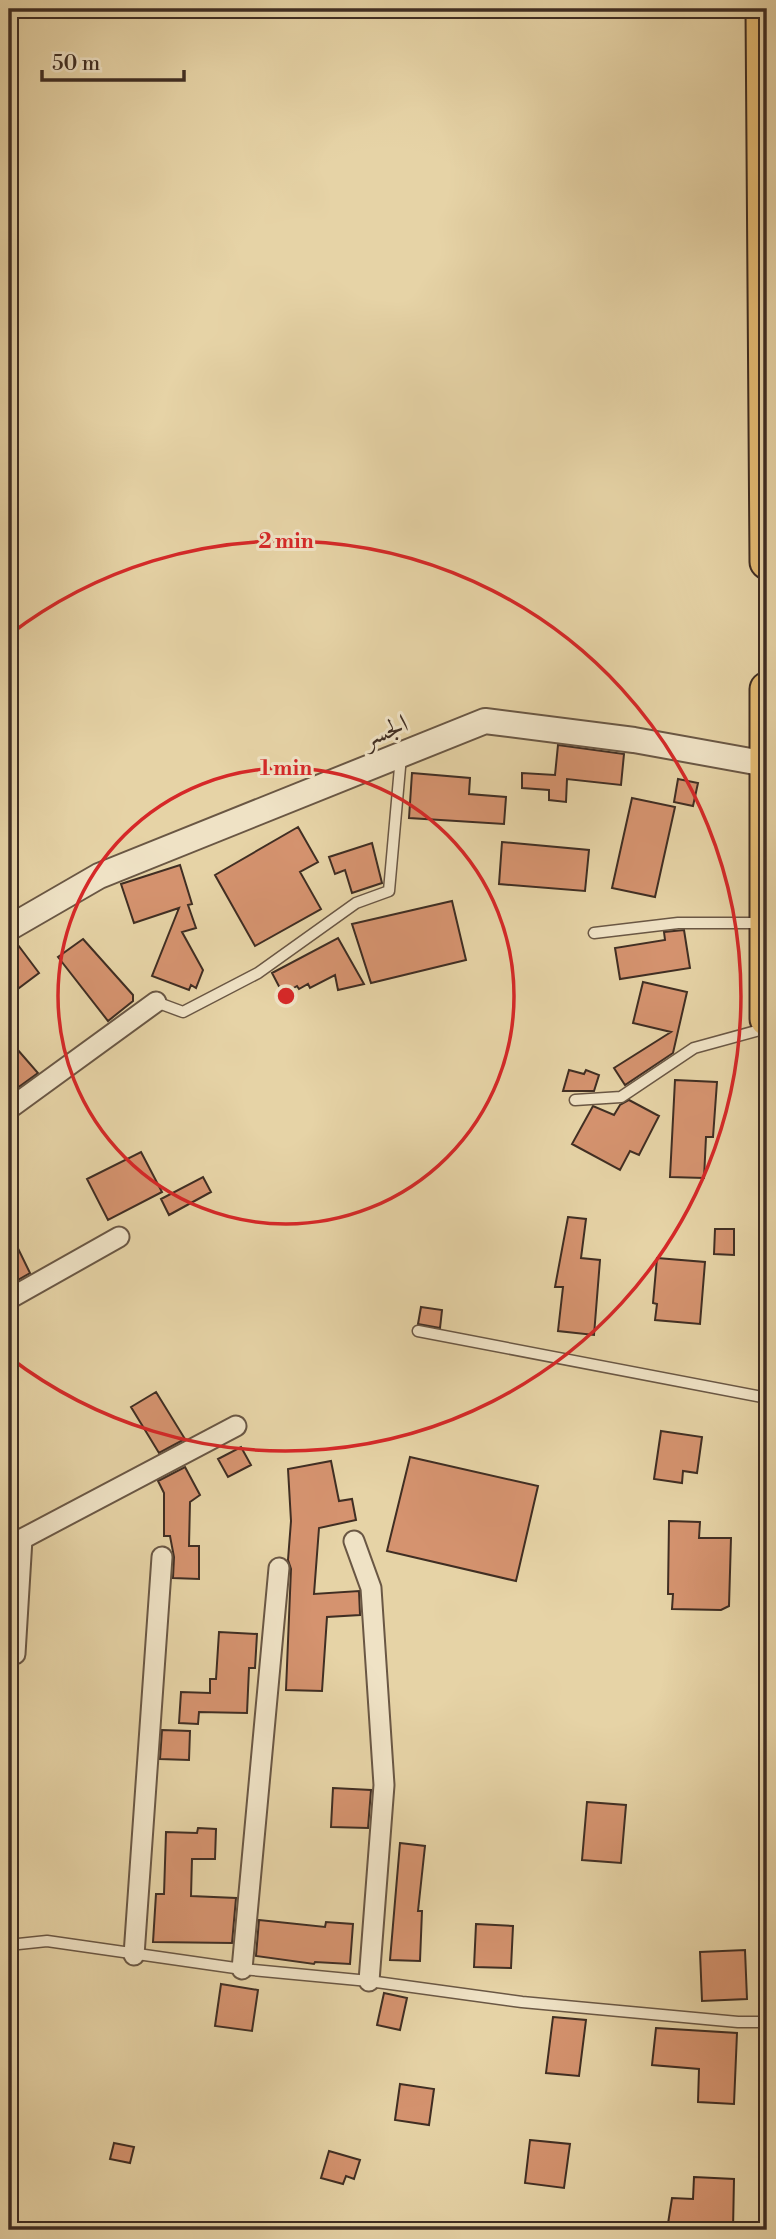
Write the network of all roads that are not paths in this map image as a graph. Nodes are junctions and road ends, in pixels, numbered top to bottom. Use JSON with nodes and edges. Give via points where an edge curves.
{"nodes":[{"id":1,"x":763,"y":9,"type":"edge"},
{"id":2,"x":767,"y":562,"type":"edge"},
{"id":3,"x":767,"y":689,"type":"edge"},
{"id":4,"x":401,"y":755,"type":"junction"},
{"id":5,"x":767,"y":764,"type":"edge"},
{"id":6,"x":767,"y":923,"type":"edge"},
{"id":7,"x":9,"y":928,"type":"edge"},
{"id":8,"x":594,"y":933,"type":"dead end"},
{"id":9,"x":156,"y":1002,"type":"joint"},
{"id":10,"x":767,"y":1019,"type":"edge"},
{"id":11,"x":767,"y":1028,"type":"edge"},
{"id":12,"x":575,"y":1100,"type":"dead end"},
{"id":13,"x":9,"y":1109,"type":"edge"},
{"id":14,"x":119,"y":1237,"type":"dead end"},
{"id":15,"x":9,"y":1299,"type":"edge"},
{"id":16,"x":418,"y":1331,"type":"dead end"},
{"id":17,"x":767,"y":1398,"type":"edge"},
{"id":18,"x":236,"y":1426,"type":"dead end"},
{"id":19,"x":354,"y":1541,"type":"dead end"},
{"id":20,"x":162,"y":1557,"type":"dead end"},
{"id":21,"x":279,"y":1569,"type":"dead end"},
{"id":22,"x":9,"y":1655,"type":"edge"},
{"id":23,"x":9,"y":1945,"type":"edge"},
{"id":24,"x":134,"y":1955,"type":"junction"},
{"id":25,"x":242,"y":1969,"type":"junction"},
{"id":26,"x":369,"y":1981,"type":"junction"},
{"id":27,"x":767,"y":2022,"type":"edge"}],
"edges":[{"from":1,"to":2,"type":"highway"},
{"from":3,"to":5,"type":"highway"},
{"from":4,"to":5,"type":"street","name":"الجسر","via":[[485,720]]},
{"from":4,"to":7,"type":"street","name":"الجسر","via":[[99,876]]},
{"from":4,"to":9,"type":"lane","via":[[389,891],[356,904],[258,973],[183,1012]]},
{"from":5,"to":6,"type":"highway"},
{"from":6,"to":8,"type":"lane","via":[[678,923]]},
{"from":6,"to":10,"type":"highway"},
{"from":9,"to":13,"type":"street"},
{"from":11,"to":12,"type":"lane","via":[[694,1048],[621,1097]]},
{"from":14,"to":15,"type":"street"},
{"from":16,"to":17,"type":"lane"},
{"from":18,"to":22,"type":"street","via":[[22,1539],[15,1654]]},
{"from":19,"to":26,"type":"street","via":[[371,1588],[384,1785]]},
{"from":20,"to":24,"type":"street"},
{"from":21,"to":25,"type":"street"},
{"from":23,"to":24,"type":"lane","via":[[47,1941]]},
{"from":24,"to":25,"type":"lane"},
{"from":25,"to":26,"type":"lane"},
{"from":26,"to":27,"type":"lane","via":[[535,2003]]}]}
